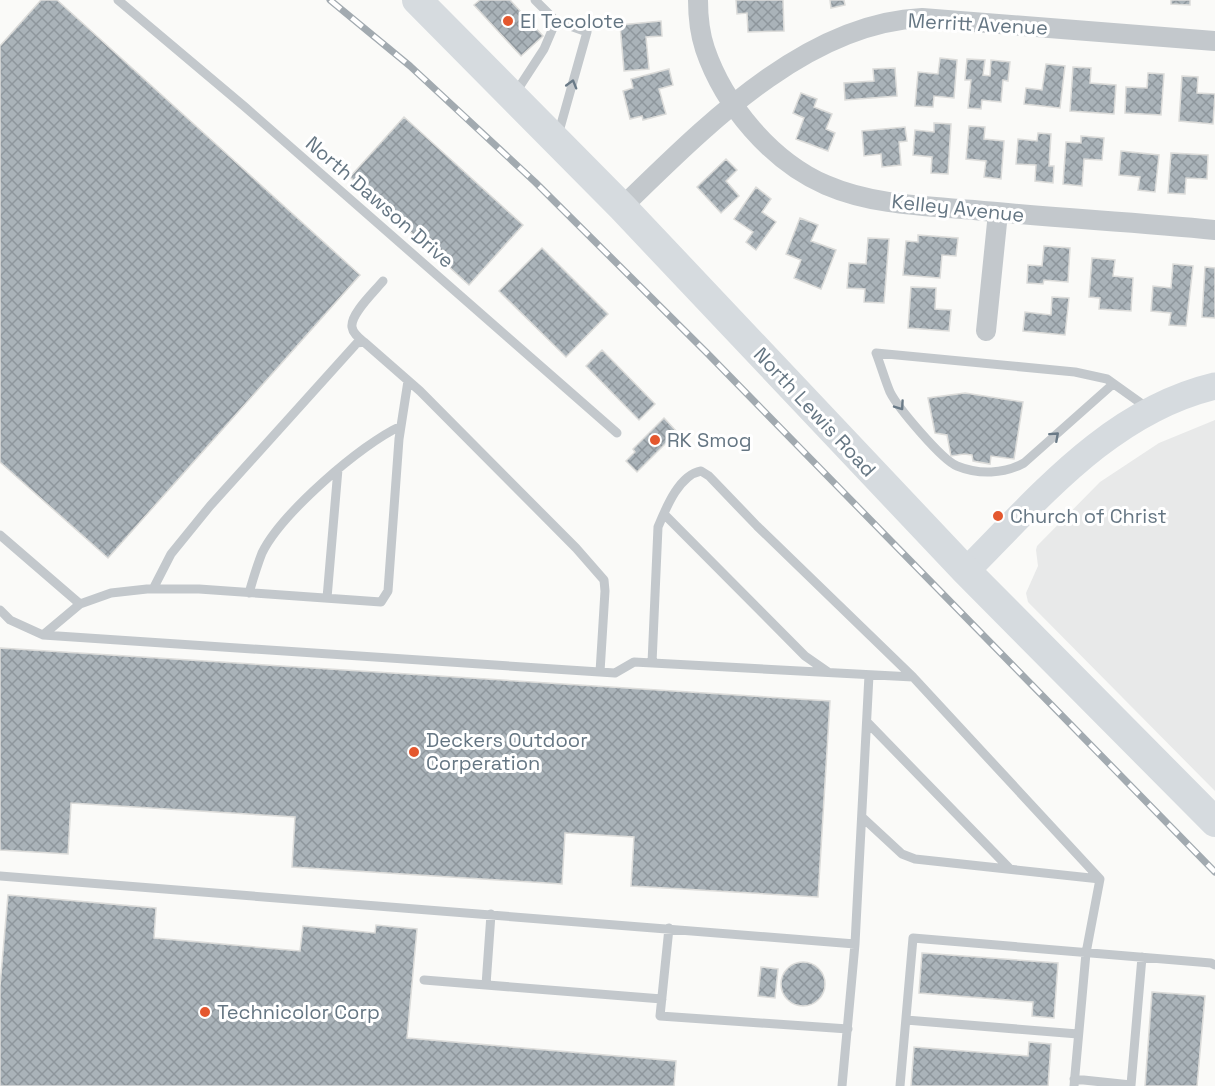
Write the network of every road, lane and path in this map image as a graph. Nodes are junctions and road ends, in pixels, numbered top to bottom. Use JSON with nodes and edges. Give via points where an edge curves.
{"nodes":[{"id":1,"x":118,"y":0,"type":"edge"},
{"id":2,"x":535,"y":0,"type":"edge"},
{"id":3,"x":698,"y":0,"type":"edge"},
{"id":4,"x":425,"y":3,"type":"edge"},
{"id":5,"x":556,"y":21,"type":"junction"},
{"id":6,"x":1215,"y":41,"type":"edge"},
{"id":7,"x":513,"y":96,"type":"junction"},
{"id":8,"x":734,"y":104,"type":"junction"},
{"id":9,"x":556,"y":140,"type":"junction"},
{"id":10,"x":622,"y":207,"type":"junction"},
{"id":11,"x":998,"y":213,"type":"junction"},
{"id":12,"x":1215,"y":230,"type":"edge"},
{"id":13,"x":383,"y":281,"type":"dead end"},
{"id":14,"x":986,"y":331,"type":"dead end"},
{"id":15,"x":364,"y":342,"type":"junction"},
{"id":16,"x":408,"y":381,"type":"junction"},
{"id":17,"x":1113,"y":384,"type":"junction"},
{"id":18,"x":1215,"y":386,"type":"edge"},
{"id":19,"x":1151,"y":410,"type":"junction"},
{"id":20,"x":401,"y":426,"type":"junction"},
{"id":21,"x":617,"y":433,"type":"dead end"},
{"id":22,"x":338,"y":469,"type":"junction"},
{"id":23,"x":664,"y":513,"type":"junction"},
{"id":24,"x":0,"y":535,"type":"edge"},
{"id":25,"x":966,"y":571,"type":"junction"},
{"id":26,"x":153,"y":589,"type":"junction"},
{"id":27,"x":249,"y":593,"type":"junction"},
{"id":28,"x":327,"y":598,"type":"junction"},
{"id":29,"x":81,"y":604,"type":"junction"},
{"id":30,"x":0,"y":610,"type":"edge"},
{"id":31,"x":5,"y":620,"type":"edge"},
{"id":32,"x":43,"y":635,"type":"junction"},
{"id":33,"x":652,"y":663,"type":"junction"},
{"id":34,"x":600,"y":672,"type":"junction"},
{"id":35,"x":828,"y":672,"type":"junction"},
{"id":36,"x":869,"y":675,"type":"junction"},
{"id":37,"x":913,"y":677,"type":"junction"},
{"id":38,"x":867,"y":722,"type":"junction"},
{"id":39,"x":862,"y":817,"type":"junction"},
{"id":40,"x":1215,"y":822,"type":"edge"},
{"id":41,"x":1010,"y":869,"type":"junction"},
{"id":42,"x":0,"y":876,"type":"edge"},
{"id":43,"x":1100,"y":879,"type":"junction"},
{"id":44,"x":491,"y":915,"type":"junction"},
{"id":45,"x":669,"y":928,"type":"junction"},
{"id":46,"x":855,"y":944,"type":"junction"},
{"id":47,"x":1086,"y":952,"type":"junction"},
{"id":48,"x":1142,"y":957,"type":"junction"},
{"id":49,"x":1215,"y":965,"type":"edge"},
{"id":50,"x":424,"y":980,"type":"dead end"},
{"id":51,"x":486,"y":985,"type":"junction"},
{"id":52,"x":662,"y":999,"type":"junction"},
{"id":53,"x":906,"y":1020,"type":"junction"},
{"id":54,"x":848,"y":1029,"type":"junction"},
{"id":55,"x":1078,"y":1034,"type":"junction"},
{"id":56,"x":1074,"y":1083,"type":"edge"},
{"id":57,"x":842,"y":1086,"type":"edge"},
{"id":58,"x":900,"y":1086,"type":"edge"}],
"edges":[{"from":1,"to":21,"type":"lane","name":"North Dawson Drive"},
{"from":2,"to":5,"type":"lane"},
{"from":3,"to":8,"type":"street","name":"Kelley Avenue","via":[[705,50]]},
{"from":4,"to":7,"type":"main road","name":"North Lewis Road"},
{"from":5,"to":7,"type":"lane","via":[[544,49]]},
{"from":9,"to":5,"type":"lane","one_way":true,"via":[[587,32]]},
{"from":6,"to":8,"type":"street","name":"Merritt Avenue","via":[[909,19],[864,28],[830,42]]},
{"from":7,"to":9,"type":"main road","name":"North Lewis Road"},
{"from":8,"to":10,"type":"street","name":"Merritt Avenue"},
{"from":8,"to":11,"type":"street","name":"Kelley Avenue","via":[[778,156],[825,185],[883,201]]},
{"from":9,"to":10,"type":"main road","name":"North Lewis Road"},
{"from":10,"to":25,"type":"main road","name":"North Lewis Road"},
{"from":11,"to":12,"type":"street","name":"Kelley Avenue"},
{"from":11,"to":14,"type":"street"},
{"from":13,"to":15,"type":"lane","via":[[353,317],[355,334]]},
{"from":15,"to":16,"type":"lane"},
{"from":15,"to":26,"type":"lane","via":[[357,343],[210,506],[171,554]]},
{"from":16,"to":20,"type":"lane"},
{"from":16,"to":34,"type":"lane","via":[[576,548],[603,580]]},
{"from":17,"to":17,"type":"lane","one_way":true,"via":[[1075,372],[876,353],[891,394],[916,429],[955,466],[978,472],[1010,470],[1024,463]]},
{"from":17,"to":19,"type":"lane"},
{"from":18,"to":19,"type":"main road"},
{"from":19,"to":25,"type":"main road","via":[[1086,453]]},
{"from":20,"to":22,"type":"lane","via":[[386,432]]},
{"from":20,"to":28,"type":"lane","via":[[385,598],[381,602]]},
{"from":22,"to":27,"type":"lane","via":[[285,521],[263,551]]},
{"from":22,"to":28,"type":"lane"},
{"from":23,"to":33,"type":"lane","via":[[658,527]]},
{"from":23,"to":35,"type":"lane","via":[[798,649]]},
{"from":23,"to":37,"type":"lane","via":[[677,489],[694,472],[709,476]]},
{"from":24,"to":29,"type":"lane"},
{"from":25,"to":40,"type":"main road","name":"North Lewis Road"},
{"from":26,"to":27,"type":"lane"},
{"from":26,"to":29,"type":"lane","via":[[111,593]]},
{"from":27,"to":28,"type":"lane"},
{"from":29,"to":32,"type":"lane"},
{"from":30,"to":31,"type":"lane"},
{"from":31,"to":32,"type":"lane"},
{"from":32,"to":34,"type":"lane"},
{"from":33,"to":34,"type":"lane","via":[[634,662],[615,673]]},
{"from":33,"to":35,"type":"lane"},
{"from":35,"to":36,"type":"lane"},
{"from":36,"to":37,"type":"lane"},
{"from":36,"to":38,"type":"lane"},
{"from":37,"to":43,"type":"lane"},
{"from":38,"to":39,"type":"lane"},
{"from":38,"to":41,"type":"lane"},
{"from":39,"to":41,"type":"lane","via":[[902,854],[915,860]]},
{"from":39,"to":46,"type":"lane"},
{"from":41,"to":43,"type":"lane"},
{"from":42,"to":44,"type":"lane"},
{"from":43,"to":47,"type":"lane"},
{"from":44,"to":45,"type":"lane"},
{"from":44,"to":51,"type":"lane"},
{"from":45,"to":46,"type":"lane"},
{"from":45,"to":52,"type":"lane"},
{"from":46,"to":54,"type":"lane"},
{"from":47,"to":48,"type":"lane"},
{"from":47,"to":53,"type":"lane","via":[[913,938]]},
{"from":47,"to":55,"type":"lane"},
{"from":48,"to":49,"type":"lane"},
{"from":48,"to":56,"type":"lane","via":[[1131,1085]]},
{"from":50,"to":51,"type":"lane"},
{"from":51,"to":52,"type":"lane"},
{"from":52,"to":54,"type":"lane","via":[[660,1017]]},
{"from":53,"to":55,"type":"lane"},
{"from":53,"to":58,"type":"lane"},
{"from":54,"to":57,"type":"lane"},
{"from":55,"to":56,"type":"lane"}]}
